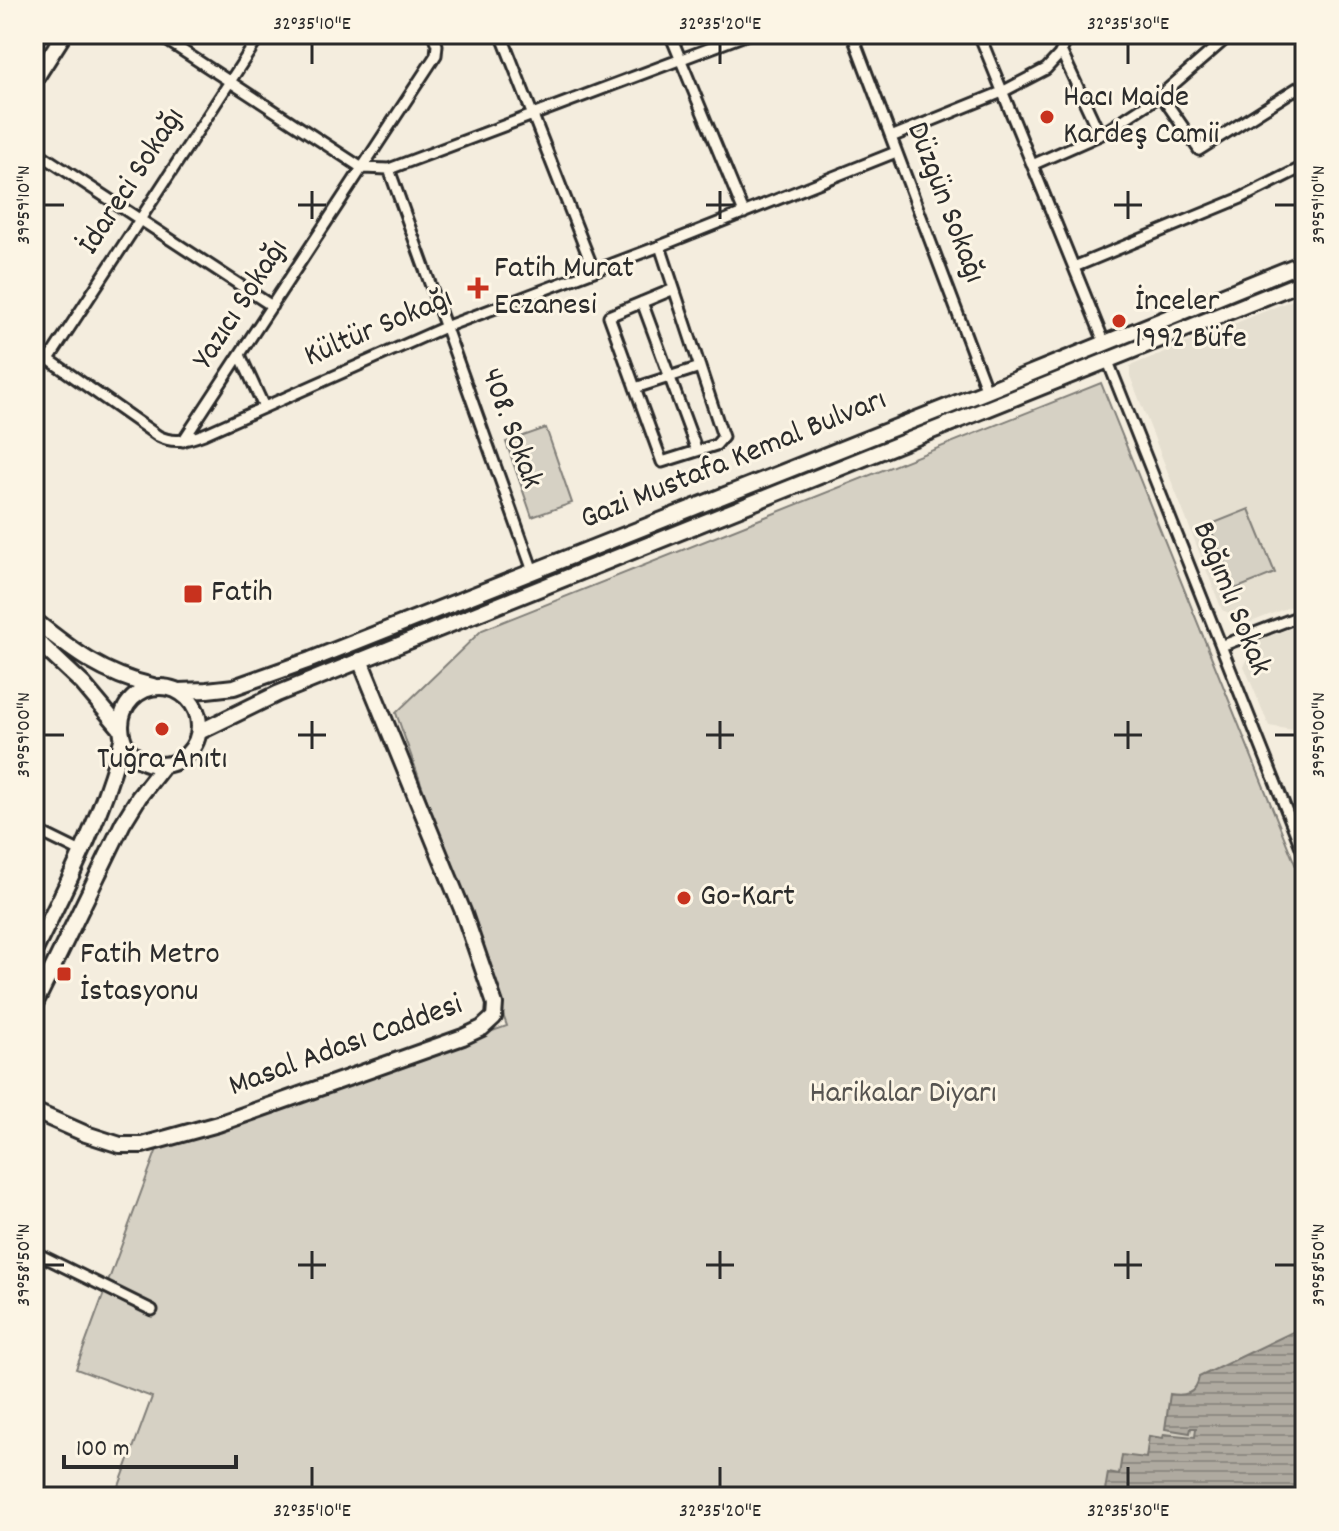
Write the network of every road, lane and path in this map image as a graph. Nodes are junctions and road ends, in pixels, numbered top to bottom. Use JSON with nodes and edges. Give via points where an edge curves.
{"nodes":[{"id":1,"x":64,"y":34,"type":"edge"},
{"id":2,"x":157,"y":34,"type":"edge"},
{"id":3,"x":261,"y":34,"type":"edge"},
{"id":4,"x":433,"y":34,"type":"edge"},
{"id":5,"x":501,"y":34,"type":"edge"},
{"id":6,"x":670,"y":34,"type":"edge"},
{"id":7,"x":748,"y":34,"type":"edge"},
{"id":8,"x":852,"y":34,"type":"edge"},
{"id":9,"x":979,"y":34,"type":"edge"},
{"id":10,"x":1070,"y":34,"type":"edge"},
{"id":11,"x":1231,"y":34,"type":"edge"},
{"id":12,"x":1061,"y":51,"type":"junction"},
{"id":13,"x":680,"y":59,"type":"junction"},
{"id":14,"x":34,"y":81,"type":"edge"},
{"id":15,"x":230,"y":82,"type":"junction"},
{"id":16,"x":1002,"y":92,"type":"junction"},
{"id":17,"x":1161,"y":95,"type":"junction"},
{"id":18,"x":1305,"y":97,"type":"edge"},
{"id":19,"x":533,"y":115,"type":"junction"},
{"id":20,"x":1100,"y":135,"type":"junction"},
{"id":21,"x":891,"y":137,"type":"junction"},
{"id":22,"x":34,"y":150,"type":"edge"},
{"id":23,"x":896,"y":152,"type":"junction"},
{"id":24,"x":1032,"y":165,"type":"junction"},
{"id":25,"x":1305,"y":166,"type":"edge"},
{"id":26,"x":362,"y":168,"type":"junction"},
{"id":27,"x":389,"y":169,"type":"junction"},
{"id":28,"x":744,"y":213,"type":"junction"},
{"id":29,"x":140,"y":220,"type":"junction"},
{"id":30,"x":660,"y":246,"type":"junction"},
{"id":31,"x":1305,"y":262,"type":"edge"},
{"id":32,"x":1074,"y":267,"type":"junction"},
{"id":33,"x":594,"y":271,"type":"junction"},
{"id":34,"x":1305,"y":281,"type":"edge"},
{"id":35,"x":674,"y":289,"type":"junction"},
{"id":36,"x":642,"y":302,"type":"junction"},
{"id":37,"x":272,"y":306,"type":"junction"},
{"id":38,"x":445,"y":327,"type":"junction"},
{"id":39,"x":1105,"y":344,"type":"junction"},
{"id":40,"x":34,"y":349,"type":"edge"},
{"id":41,"x":240,"y":355,"type":"junction"},
{"id":42,"x":49,"y":359,"type":"junction"},
{"id":43,"x":1107,"y":359,"type":"junction"},
{"id":44,"x":700,"y":367,"type":"junction"},
{"id":45,"x":670,"y":377,"type":"junction"},
{"id":46,"x":635,"y":388,"type":"junction"},
{"id":47,"x":987,"y":391,"type":"junction"},
{"id":48,"x":264,"y":407,"type":"junction"},
{"id":49,"x":183,"y":441,"type":"junction"},
{"id":50,"x":697,"y":451,"type":"junction"},
{"id":51,"x":533,"y":571,"type":"junction"},
{"id":52,"x":1305,"y":614,"type":"edge"},
{"id":53,"x":34,"y":620,"type":"edge"},
{"id":54,"x":38,"y":642,"type":"edge"},
{"id":55,"x":1221,"y":646,"type":"junction"},
{"id":56,"x":360,"y":660,"type":"junction"},
{"id":57,"x":34,"y":661,"type":"edge"},
{"id":58,"x":154,"y":686,"type":"junction"},
{"id":59,"x":178,"y":691,"type":"junction"},
{"id":60,"x":199,"y":732,"type":"junction"},
{"id":61,"x":121,"y":734,"type":"junction"},
{"id":62,"x":164,"y":765,"type":"junction"},
{"id":63,"x":34,"y":829,"type":"edge"},
{"id":64,"x":83,"y":853,"type":"junction"},
{"id":65,"x":1305,"y":857,"type":"edge"},
{"id":66,"x":34,"y":952,"type":"edge"},
{"id":67,"x":34,"y":1006,"type":"edge"},
{"id":68,"x":34,"y":1111,"type":"edge"},
{"id":69,"x":34,"y":1252,"type":"edge"},
{"id":70,"x":152,"y":1310,"type":"dead end"}],
"edges":[{"from":1,"to":14,"type":"main road"},
{"from":2,"to":15,"type":"street"},
{"from":3,"to":15,"type":"street","name":"İdareci Sokağı"},
{"from":4,"to":26,"type":"street","name":"Yazıcı Sokağı","via":[[436,55]]},
{"from":5,"to":19,"type":"street"},
{"from":6,"to":13,"type":"street"},
{"from":7,"to":13,"type":"street"},
{"from":8,"to":21,"type":"street","name":"Düzgün Sokağı"},
{"from":9,"to":16,"type":"street"},
{"from":10,"to":12,"type":"street"},
{"from":11,"to":17,"type":"street"},
{"from":12,"to":16,"type":"street","via":[[1046,69]]},
{"from":12,"to":20,"type":"street"},
{"from":13,"to":19,"type":"street"},
{"from":13,"to":28,"type":"street"},
{"from":15,"to":26,"type":"street"},
{"from":15,"to":29,"type":"street","name":"İdareci Sokağı"},
{"from":16,"to":21,"type":"street"},
{"from":16,"to":24,"type":"street"},
{"from":17,"to":18,"type":"street","via":[[1199,150],[1297,88]]},
{"from":17,"to":20,"type":"street"},
{"from":19,"to":27,"type":"street"},
{"from":19,"to":33,"type":"street"},
{"from":20,"to":24,"type":"street"},
{"from":21,"to":23,"type":"street","name":"Düzgün Sokağı"},
{"from":22,"to":29,"type":"street"},
{"from":23,"to":28,"type":"street","name":"Kültür Sokağı"},
{"from":23,"to":47,"type":"street","name":"Düzgün Sokağı"},
{"from":24,"to":32,"type":"street"},
{"from":25,"to":32,"type":"street"},
{"from":26,"to":27,"type":"street"},
{"from":26,"to":37,"type":"street","name":"Yazıcı Sokağı"},
{"from":27,"to":38,"type":"street","name":"408. Sokak"},
{"from":28,"to":30,"type":"street","name":"Kültür Sokağı"},
{"from":29,"to":37,"type":"street"},
{"from":29,"to":42,"type":"street","name":"İdareci Sokağı"},
{"from":30,"to":33,"type":"street","name":"Kültür Sokağı"},
{"from":30,"to":35,"type":"street"},
{"from":31,"to":39,"type":"main road","name":"Gazi Mustafa Kemal Bulvarı"},
{"from":32,"to":39,"type":"street"},
{"from":33,"to":38,"type":"street","name":"Kültür Sokağı"},
{"from":34,"to":43,"type":"main road","name":"Gazi Mustafa Kemal Bulvarı"},
{"from":35,"to":36,"type":"street"},
{"from":35,"to":44,"type":"street"},
{"from":36,"to":45,"type":"street"},
{"from":36,"to":46,"type":"street","via":[[609,316]]},
{"from":37,"to":41,"type":"street","name":"Yazıcı Sokağı"},
{"from":38,"to":48,"type":"street","name":"Kültür Sokağı"},
{"from":38,"to":51,"type":"street","name":"408. Sokak"},
{"from":39,"to":47,"type":"main road","name":"Gazi Mustafa Kemal Bulvarı"},
{"from":40,"to":42,"type":"street"},
{"from":41,"to":48,"type":"street"},
{"from":41,"to":49,"type":"street","name":"Yazıcı Sokağı"},
{"from":42,"to":49,"type":"street","via":[[158,436]]},
{"from":43,"to":55,"type":"street","name":"Bağımlı Sokak"},
{"from":43,"to":56,"type":"main road","name":"Gazi Mustafa Kemal Bulvarı"},
{"from":44,"to":45,"type":"street"},
{"from":44,"to":50,"type":"street","via":[[723,437]]},
{"from":45,"to":46,"type":"street"},
{"from":45,"to":50,"type":"street"},
{"from":46,"to":50,"type":"street","via":[[662,462]]},
{"from":47,"to":51,"type":"main road","name":"Gazi Mustafa Kemal Bulvarı"},
{"from":48,"to":49,"type":"street","name":"Kültür Sokağı"},
{"from":51,"to":59,"type":"main road","name":"Gazi Mustafa Kemal Bulvarı","via":[[234,687]]},
{"from":52,"to":55,"type":"street"},
{"from":53,"to":58,"type":"main road","via":[[99,667]]},
{"from":54,"to":57,"type":"street"},
{"from":54,"to":61,"type":"main road","via":[[83,684]]},
{"from":55,"to":65,"type":"street","name":"Bağımlı Sokak"},
{"from":56,"to":60,"type":"main road","name":"Gazi Mustafa Kemal Bulvarı"},
{"from":56,"to":68,"type":"main road","name":"Masal Adası Caddesi","via":[[464,914],[495,1004],[494,1017],[463,1037],[218,1124],[142,1145],[120,1145]]},
{"from":58,"to":59,"type":"main road"},
{"from":58,"to":61,"type":"main road","via":[[141,690],[125,706]]},
{"from":59,"to":60,"type":"main road","via":[[195,708]]},
{"from":60,"to":62,"type":"main road","via":[[188,754]]},
{"from":61,"to":62,"type":"main road","via":[[138,759]]},
{"from":61,"to":64,"type":"main road","via":[[113,774]]},
{"from":62,"to":67,"type":"main road","via":[[123,823]]},
{"from":63,"to":64,"type":"street"},
{"from":64,"to":66,"type":"main road"},
{"from":69,"to":70,"type":"street"}]}
